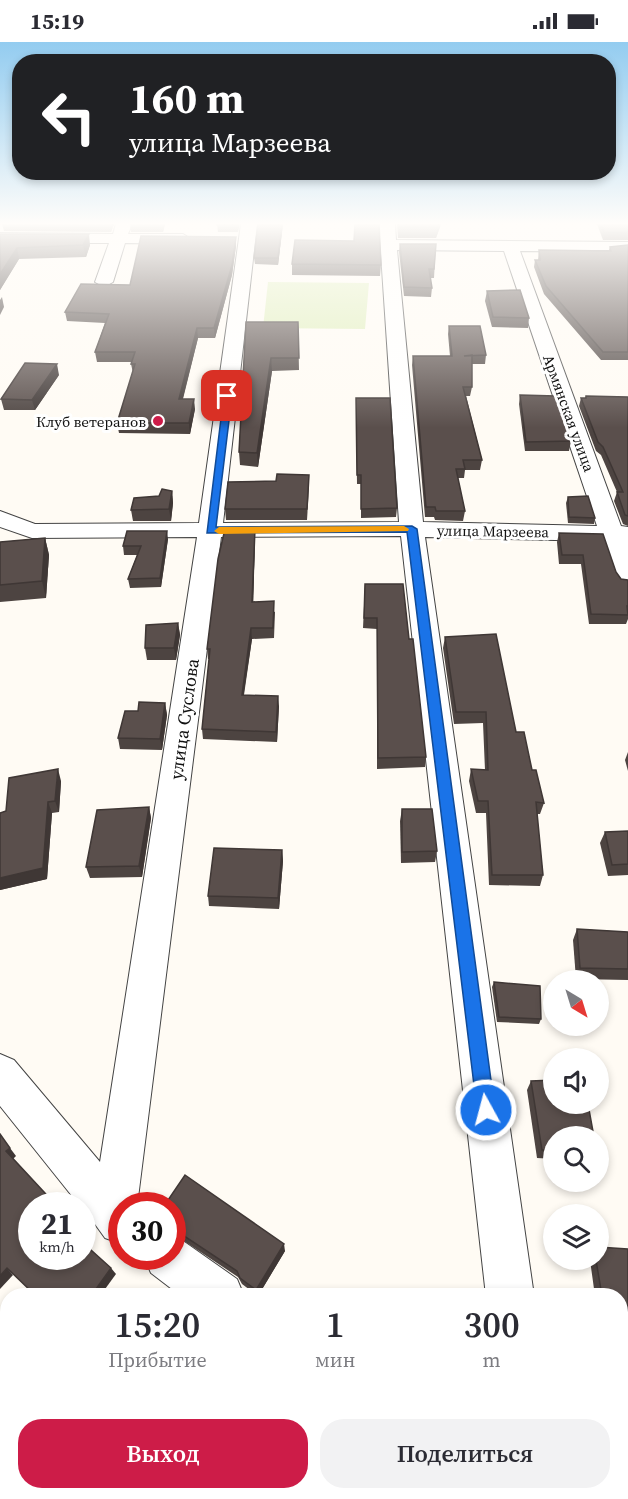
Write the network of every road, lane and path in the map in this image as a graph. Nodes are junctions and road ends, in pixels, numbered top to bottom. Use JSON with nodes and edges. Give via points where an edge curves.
{"nodes":[{"id":1,"x":237,"y":292,"type":"edge"},
{"id":2,"x":393,"y":292,"type":"edge"},
{"id":3,"x":528,"y":292,"type":"edge"},
{"id":4,"x":0,"y":518,"type":"edge"},
{"id":5,"x":412,"y":529,"type":"junction"},
{"id":6,"x":210,"y":531,"type":"junction"},
{"id":7,"x":620,"y":534,"type":"edge"},
{"id":8,"x":628,"y":580,"type":"edge"},
{"id":9,"x":0,"y":1074,"type":"edge"},
{"id":10,"x":121,"y":1192,"type":"edge"},
{"id":11,"x":108,"y":1206,"type":"edge"},
{"id":12,"x":185,"y":1270,"type":"edge"},
{"id":13,"x":209,"y":1288,"type":"edge"},
{"id":14,"x":509,"y":1288,"type":"edge"}],
"edges":[{"from":1,"to":6,"type":"street","name":"улица Суслова"},
{"from":2,"to":5,"type":"street"},
{"from":3,"to":7,"type":"street","name":"Армянская улица"},
{"from":4,"to":6,"type":"street","name":"улица Марзеева","via":[[32,531]]},
{"from":5,"to":6,"type":"street","name":"улица Марзеева"},
{"from":5,"to":7,"type":"street","name":"улица Марзеева"},
{"from":5,"to":14,"type":"street"},
{"from":6,"to":10,"type":"street","name":"улица Суслова"},
{"from":7,"to":8,"type":"street","name":"Армянская улица"},
{"from":9,"to":11,"type":"street"},
{"from":12,"to":13,"type":"street"}]}
